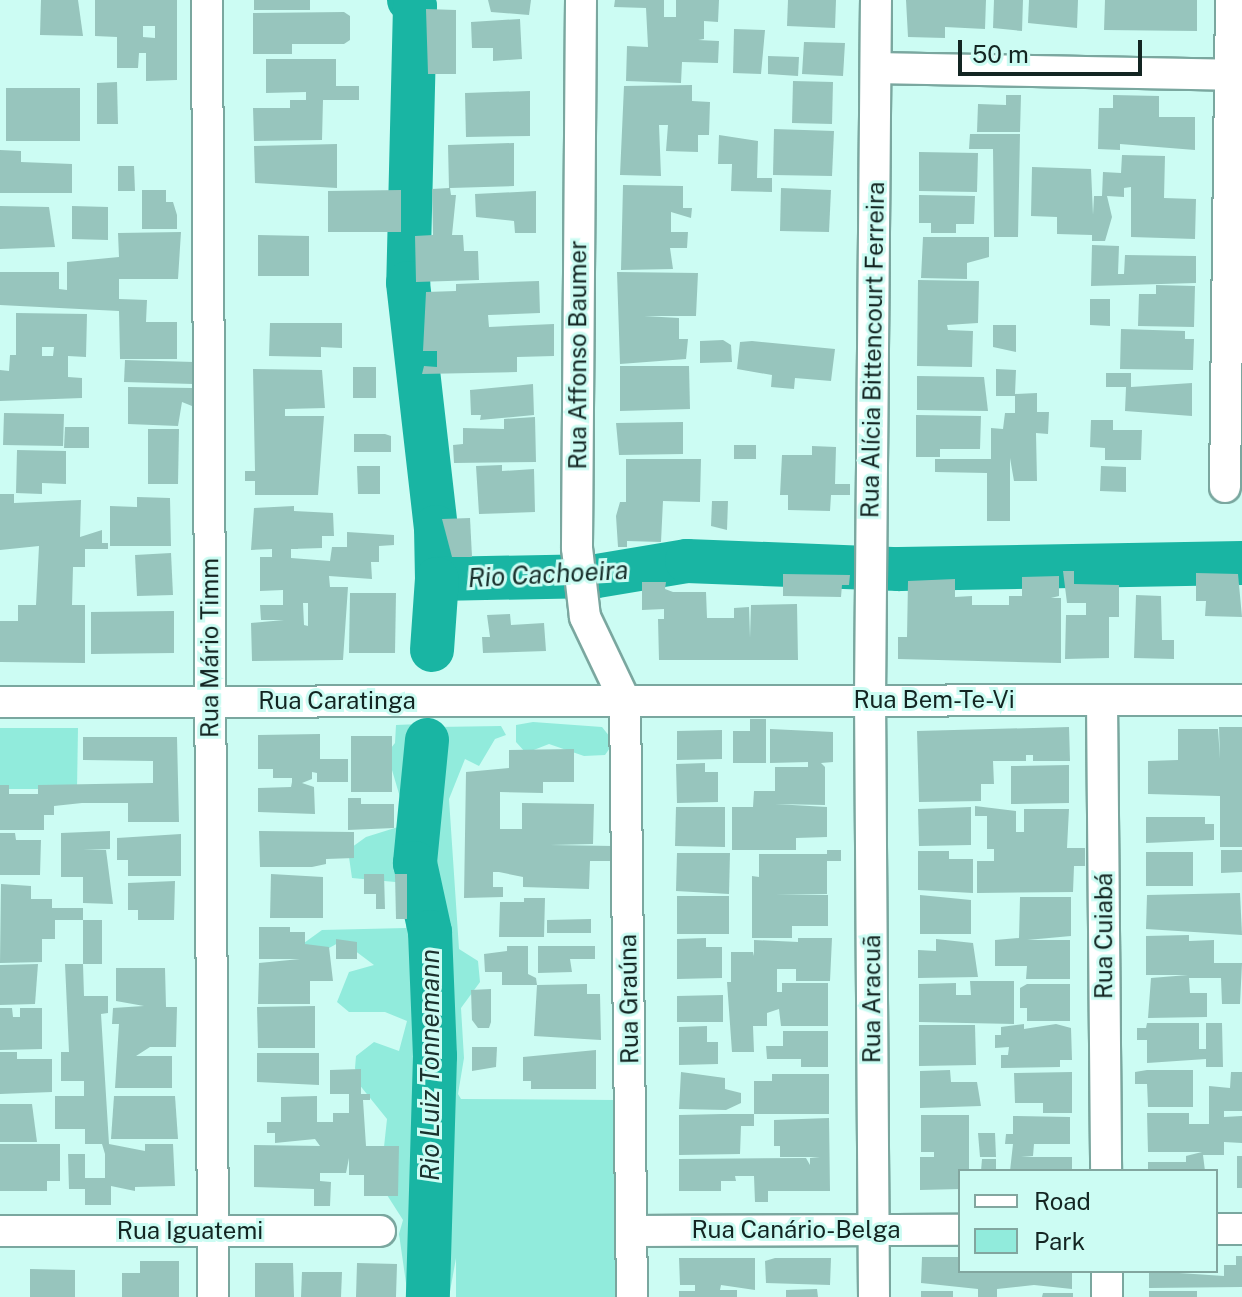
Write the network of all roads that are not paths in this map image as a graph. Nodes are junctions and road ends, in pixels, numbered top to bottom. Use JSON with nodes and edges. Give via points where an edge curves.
{"nodes":[{"id":1,"x":207,"y":0,"type":"edge"},
{"id":2,"x":581,"y":0,"type":"edge"},
{"id":3,"x":876,"y":0,"type":"edge"},
{"id":4,"x":1231,"y":0,"type":"edge"},
{"id":5,"x":876,"y":68,"type":"junction"},
{"id":6,"x":1236,"y":75,"type":"edge"},
{"id":7,"x":1225,"y":487,"type":"dead end"},
{"id":8,"x":870,"y":700,"type":"junction"},
{"id":9,"x":1102,"y":700,"type":"junction"},
{"id":10,"x":1242,"y":700,"type":"edge"},
{"id":11,"x":625,"y":701,"type":"junction"},
{"id":12,"x":0,"y":702,"type":"edge"},
{"id":13,"x":211,"y":702,"type":"junction"},
{"id":14,"x":1106,"y":1169,"type":"edge"},
{"id":15,"x":1218,"y":1229,"type":"edge"},
{"id":16,"x":1242,"y":1229,"type":"edge"},
{"id":17,"x":874,"y":1230,"type":"junction"},
{"id":18,"x":958,"y":1230,"type":"edge"},
{"id":19,"x":0,"y":1231,"type":"edge"},
{"id":20,"x":213,"y":1231,"type":"junction"},
{"id":21,"x":380,"y":1231,"type":"dead end"},
{"id":22,"x":632,"y":1231,"type":"junction"},
{"id":23,"x":1107,"y":1273,"type":"edge"},
{"id":24,"x":213,"y":1297,"type":"edge"},
{"id":25,"x":632,"y":1297,"type":"edge"},
{"id":26,"x":874,"y":1297,"type":"edge"},
{"id":27,"x":1107,"y":1297,"type":"edge"}],
"edges":[{"from":1,"to":13,"type":"street","name":"Rua Mário Timm"},
{"from":2,"to":11,"type":"street","name":"Rua Affonso Baumer","via":[[579,593],[592,638]]},
{"from":3,"to":5,"type":"street","name":"Rua Alícia Bittencourt Ferreira"},
{"from":4,"to":6,"type":"street"},
{"from":5,"to":6,"type":"street"},
{"from":5,"to":8,"type":"street","name":"Rua Alícia Bittencourt Ferreira"},
{"from":6,"to":7,"type":"street"},
{"from":8,"to":9,"type":"street","name":"Rua Bem-Te-Vi"},
{"from":8,"to":11,"type":"street","name":"Rua Bem-Te-Vi"},
{"from":8,"to":17,"type":"street","name":"Rua Aracuã"},
{"from":9,"to":10,"type":"street","name":"Rua Bem-Te-Vi"},
{"from":9,"to":14,"type":"street","name":"Rua Cuiabá"},
{"from":11,"to":13,"type":"street","name":"Rua Caratinga"},
{"from":11,"to":22,"type":"street","name":"Rua Graúna"},
{"from":12,"to":13,"type":"street","name":"Rua Caratinga"},
{"from":13,"to":20,"type":"street","name":"Rua Mário Timm"},
{"from":15,"to":16,"type":"street"},
{"from":17,"to":18,"type":"street","name":"Rua Canário-Belga"},
{"from":17,"to":22,"type":"street","name":"Rua Canário-Belga"},
{"from":17,"to":26,"type":"street","name":"Rua Aracuã"},
{"from":19,"to":20,"type":"street","name":"Rua Iguatemi"},
{"from":20,"to":21,"type":"street","name":"Rua Iguatemi"},
{"from":20,"to":24,"type":"street","name":"Rua Mário Timm"},
{"from":22,"to":25,"type":"street","name":"Rua Graúna"},
{"from":23,"to":27,"type":"street"}]}
